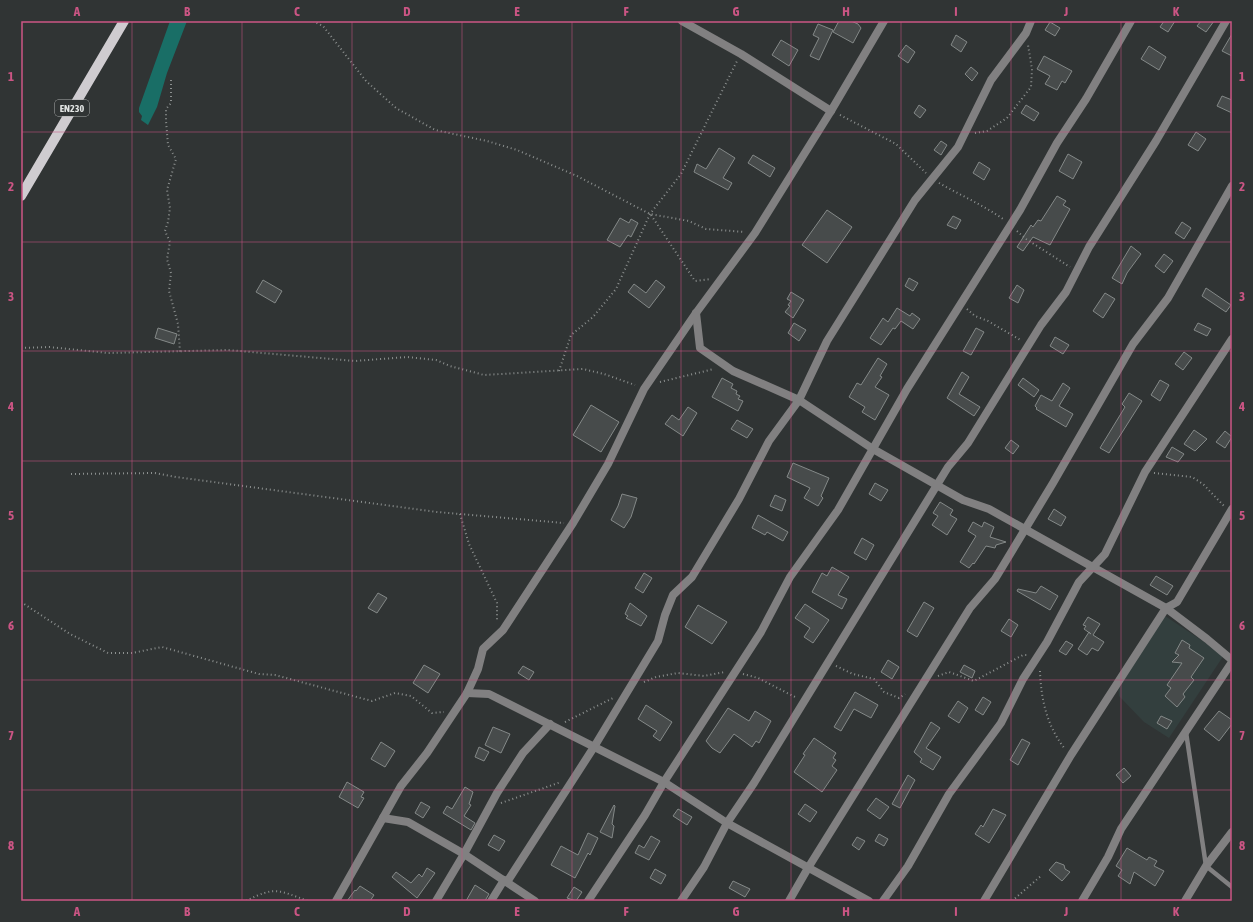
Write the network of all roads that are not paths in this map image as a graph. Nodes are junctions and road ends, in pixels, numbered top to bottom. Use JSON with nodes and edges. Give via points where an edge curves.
{"nodes":[{"id":1,"x":124,"y":21,"type":"edge"},
{"id":2,"x":682,"y":21,"type":"edge"},
{"id":3,"x":884,"y":21,"type":"edge"},
{"id":4,"x":1031,"y":21,"type":"edge"},
{"id":5,"x":1131,"y":21,"type":"edge"},
{"id":6,"x":1226,"y":21,"type":"edge"},
{"id":7,"x":831,"y":111,"type":"junction"},
{"id":8,"x":1232,"y":186,"type":"edge"},
{"id":9,"x":21,"y":196,"type":"edge"},
{"id":10,"x":696,"y":313,"type":"junction"},
{"id":11,"x":1232,"y":339,"type":"edge"},
{"id":12,"x":799,"y":400,"type":"junction"},
{"id":13,"x":873,"y":449,"type":"junction"},
{"id":14,"x":937,"y":485,"type":"junction"},
{"id":15,"x":1231,"y":511,"type":"edge"},
{"id":16,"x":1025,"y":529,"type":"junction"},
{"id":17,"x":1094,"y":568,"type":"junction"},
{"id":18,"x":1166,"y":608,"type":"junction"},
{"id":19,"x":1232,"y":661,"type":"edge"},
{"id":20,"x":467,"y":693,"type":"junction"},
{"id":21,"x":550,"y":724,"type":"junction"},
{"id":22,"x":1186,"y":731,"type":"junction"},
{"id":23,"x":594,"y":747,"type":"junction"},
{"id":24,"x":664,"y":782,"type":"junction"},
{"id":25,"x":383,"y":818,"type":"junction"},
{"id":26,"x":726,"y":823,"type":"junction"},
{"id":27,"x":1232,"y":832,"type":"edge"},
{"id":28,"x":464,"y":854,"type":"junction"},
{"id":29,"x":1206,"y":866,"type":"junction"},
{"id":30,"x":808,"y":868,"type":"junction"},
{"id":31,"x":506,"y":881,"type":"junction"},
{"id":32,"x":1232,"y":887,"type":"edge"},
{"id":33,"x":336,"y":901,"type":"edge"},
{"id":34,"x":436,"y":901,"type":"edge"},
{"id":35,"x":491,"y":901,"type":"edge"},
{"id":36,"x":535,"y":901,"type":"edge"},
{"id":37,"x":588,"y":901,"type":"edge"},
{"id":38,"x":681,"y":901,"type":"edge"},
{"id":39,"x":790,"y":901,"type":"edge"},
{"id":40,"x":869,"y":901,"type":"edge"},
{"id":41,"x":883,"y":901,"type":"edge"},
{"id":42,"x":984,"y":901,"type":"edge"},
{"id":43,"x":1082,"y":901,"type":"edge"},
{"id":44,"x":1185,"y":901,"type":"edge"}],
"edges":[{"from":1,"to":9,"type":"main road","number":"EN230"},
{"from":2,"to":7,"type":"street","via":[[741,54]]},
{"from":3,"to":7,"type":"street"},
{"from":4,"to":12,"type":"street","via":[[1026,33],[991,80],[948,160],[915,200],[831,334]]},
{"from":5,"to":13,"type":"street","via":[[1011,224],[910,383]]},
{"from":6,"to":14,"type":"street","via":[[1156,141],[1089,247],[1066,292],[1028,344],[968,443]]},
{"from":7,"to":10,"type":"street","via":[[755,233]]},
{"from":8,"to":16,"type":"street","via":[[1168,298],[1133,344]]},
{"from":10,"to":12,"type":"street","via":[[700,348],[733,371]]},
{"from":10,"to":20,"type":"street","via":[[644,389],[608,464],[573,524],[498,634],[484,649]]},
{"from":11,"to":17,"type":"street","via":[[1145,472],[1105,554]]},
{"from":12,"to":13,"type":"street"},
{"from":12,"to":23,"type":"street","via":[[769,441],[739,499],[692,577],[673,595],[658,641]]},
{"from":13,"to":14,"type":"street"},
{"from":13,"to":24,"type":"street","via":[[838,510],[790,577],[761,632]]},
{"from":14,"to":16,"type":"street"},
{"from":14,"to":26,"type":"street","via":[[754,783]]},
{"from":15,"to":18,"type":"street","via":[[1177,602]]},
{"from":16,"to":17,"type":"street"},
{"from":16,"to":30,"type":"street","via":[[995,579],[970,608]]},
{"from":17,"to":18,"type":"street"},
{"from":17,"to":41,"type":"street","via":[[1079,582],[1023,679],[1001,723],[949,794],[908,866]]},
{"from":18,"to":19,"type":"street","via":[[1208,639]]},
{"from":18,"to":42,"type":"street","via":[[1071,755]]},
{"from":19,"to":22,"type":"street"},
{"from":20,"to":21,"type":"street","via":[[490,694]]},
{"from":20,"to":25,"type":"street","via":[[427,753],[401,786]]},
{"from":21,"to":23,"type":"street"},
{"from":21,"to":28,"type":"street","via":[[523,753]]},
{"from":22,"to":29,"type":"lane"},
{"from":22,"to":43,"type":"street","via":[[1121,829]]},
{"from":23,"to":24,"type":"street"},
{"from":23,"to":31,"type":"street"},
{"from":24,"to":26,"type":"street"},
{"from":24,"to":37,"type":"street"},
{"from":25,"to":28,"type":"street","via":[[408,822]]},
{"from":25,"to":33,"type":"street"},
{"from":26,"to":30,"type":"street"},
{"from":26,"to":38,"type":"street","via":[[704,867]]},
{"from":27,"to":29,"type":"street"},
{"from":28,"to":31,"type":"street"},
{"from":28,"to":34,"type":"street"},
{"from":29,"to":32,"type":"lane"},
{"from":29,"to":44,"type":"street"},
{"from":30,"to":39,"type":"street"},
{"from":30,"to":40,"type":"street"},
{"from":31,"to":35,"type":"street"},
{"from":31,"to":36,"type":"street"}]}
